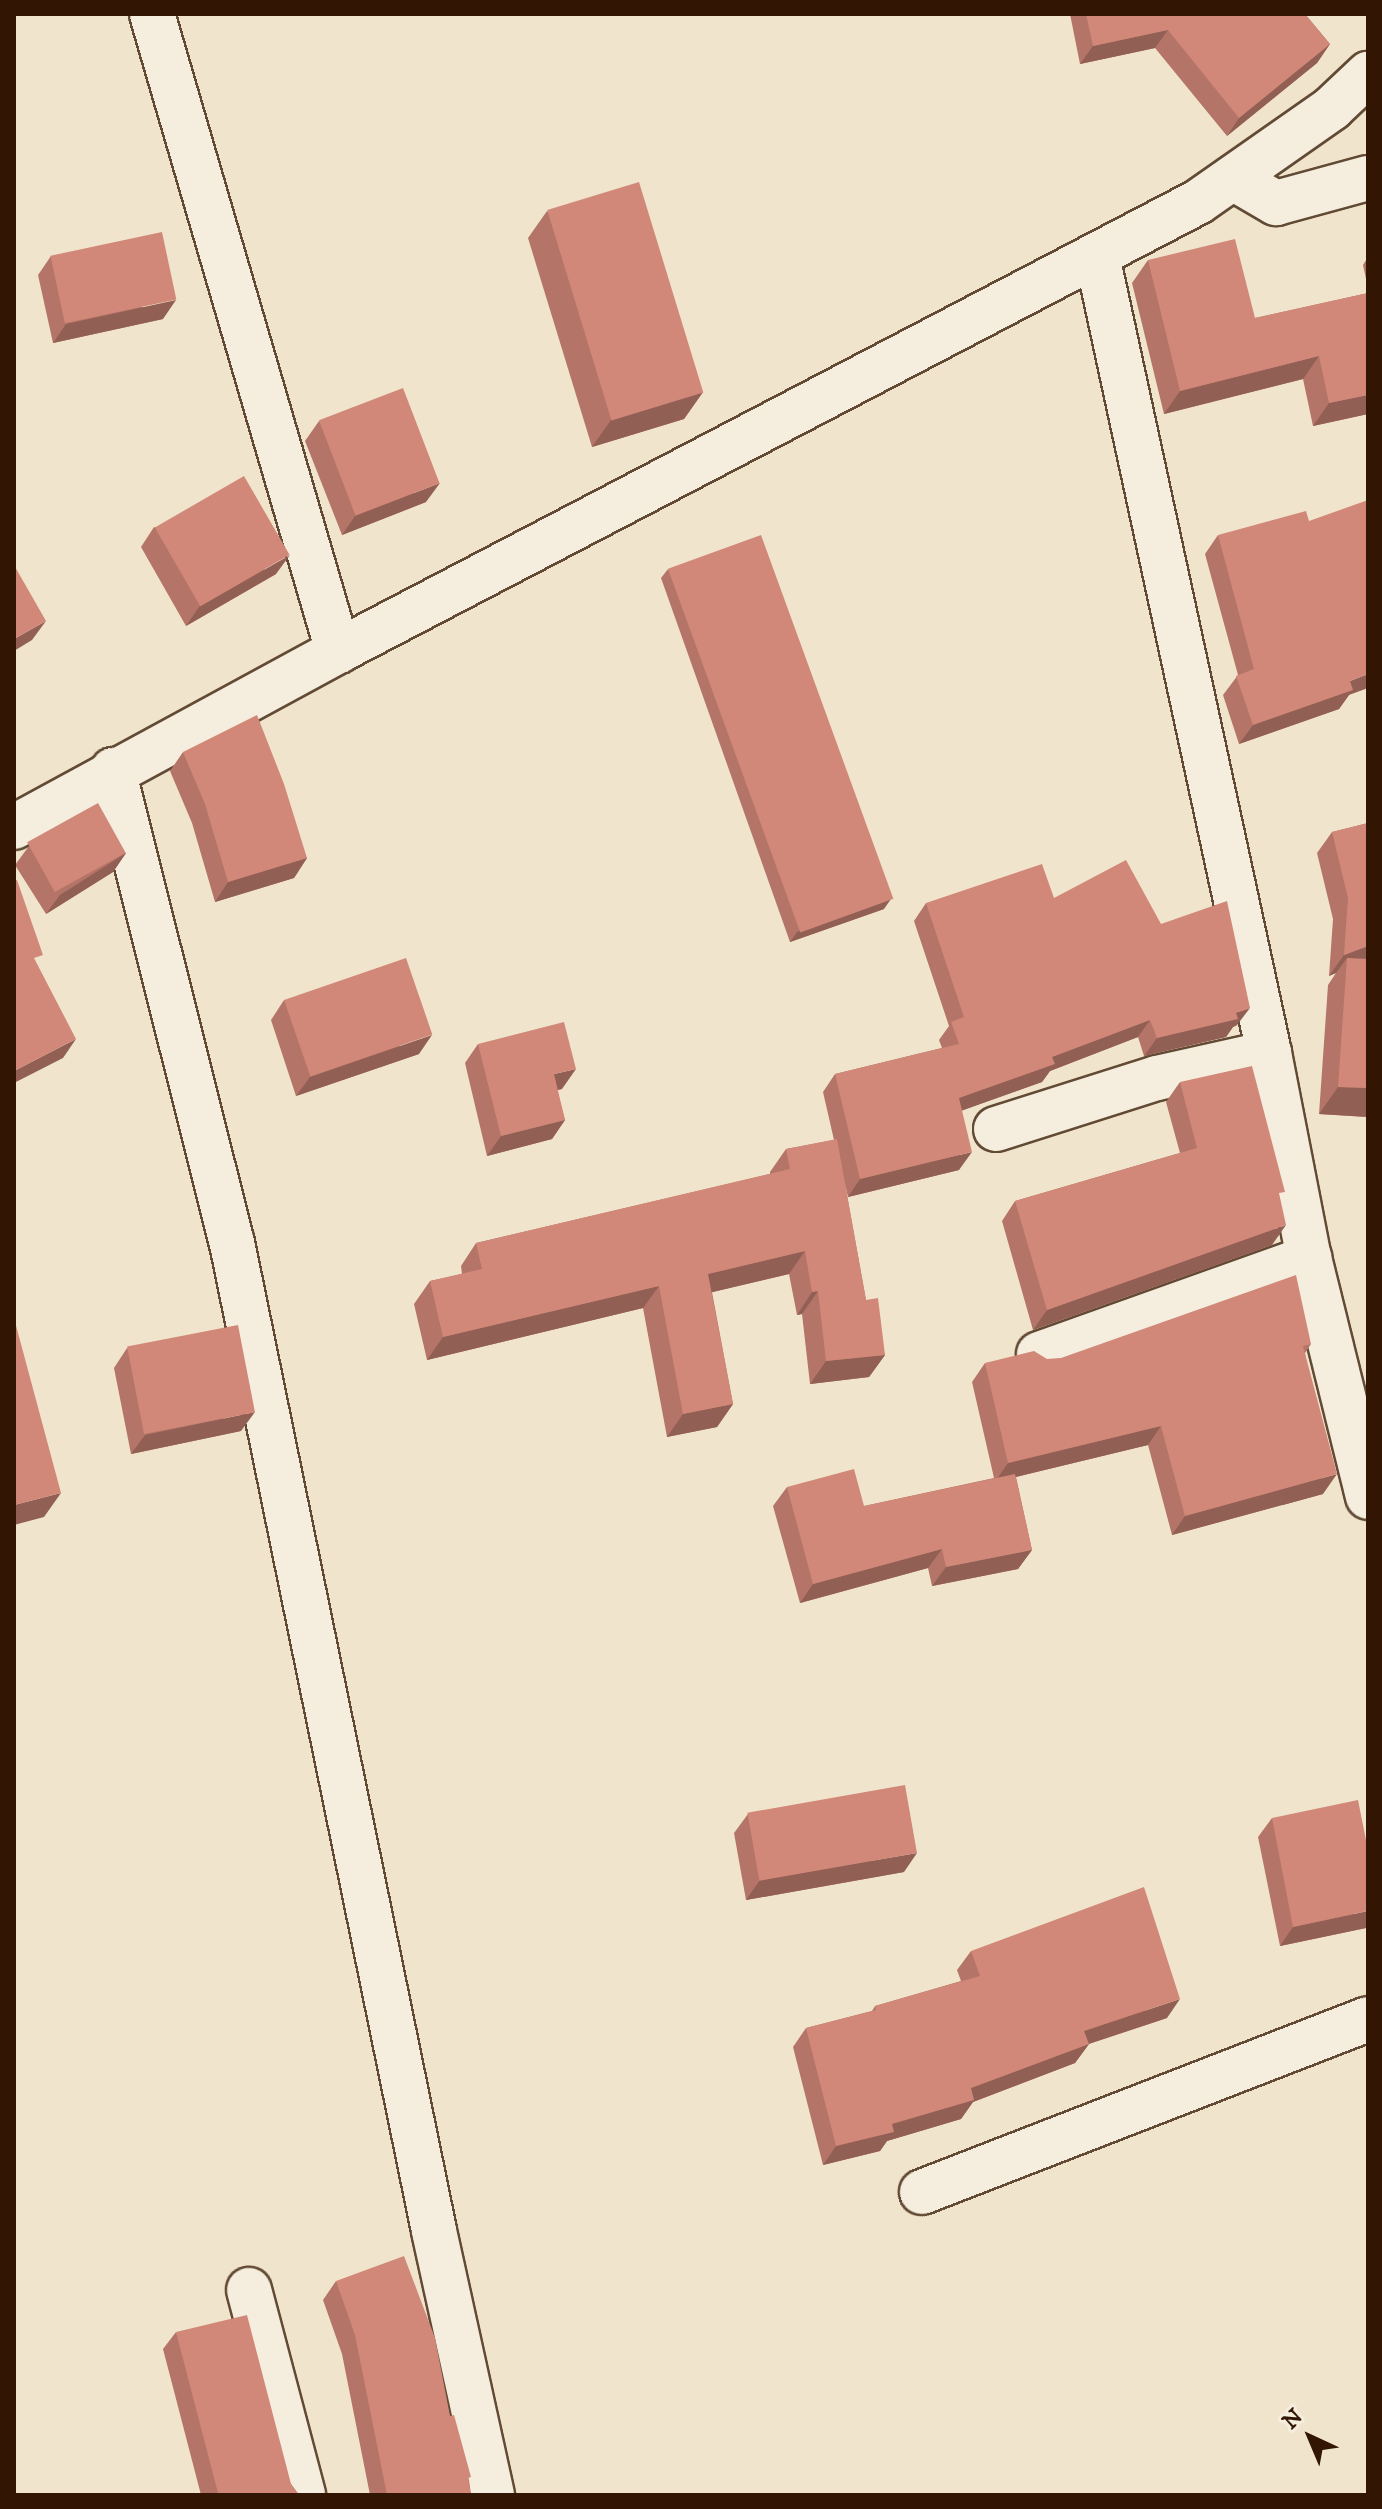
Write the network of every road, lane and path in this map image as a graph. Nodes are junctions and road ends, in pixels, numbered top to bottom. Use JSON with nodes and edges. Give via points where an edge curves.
{"nodes":[{"id":1,"x":152,"y":14,"type":"edge"},
{"id":2,"x":1368,"y":74,"type":"edge"},
{"id":3,"x":1233,"y":178,"type":"junction"},
{"id":4,"x":1368,"y":178,"type":"edge"},
{"id":5,"x":1097,"y":256,"type":"junction"},
{"id":6,"x":338,"y":651,"type":"junction"},
{"id":7,"x":113,"y":770,"type":"junction"},
{"id":8,"x":14,"y":827,"type":"edge"},
{"id":9,"x":1269,"y":1053,"type":"junction"},
{"id":10,"x":996,"y":1129,"type":"dead end"},
{"id":11,"x":1309,"y":1258,"type":"junction"},
{"id":12,"x":1039,"y":1354,"type":"edge"},
{"id":13,"x":1368,"y":1497,"type":"edge"},
{"id":14,"x":1368,"y":2019,"type":"edge"},
{"id":15,"x":922,"y":2192,"type":"dead end"},
{"id":16,"x":249,"y":2290,"type":"dead end"},
{"id":17,"x":303,"y":2495,"type":"edge"},
{"id":18,"x":492,"y":2495,"type":"edge"}],
"edges":[{"from":1,"to":6,"type":"street"},
{"from":2,"to":3,"type":"street","via":[[1332,108]]},
{"from":3,"to":4,"type":"street","via":[[1276,203]]},
{"from":3,"to":5,"type":"street"},
{"from":5,"to":6,"type":"street"},
{"from":5,"to":9,"type":"street"},
{"from":6,"to":7,"type":"street"},
{"from":7,"to":8,"type":"street"},
{"from":7,"to":18,"type":"street","via":[[232,1243]]},
{"from":9,"to":10,"type":"street","via":[[1157,1078]]},
{"from":9,"to":11,"type":"street"},
{"from":11,"to":12,"type":"street"},
{"from":11,"to":13,"type":"street"},
{"from":14,"to":15,"type":"street"},
{"from":16,"to":17,"type":"street"}]}
